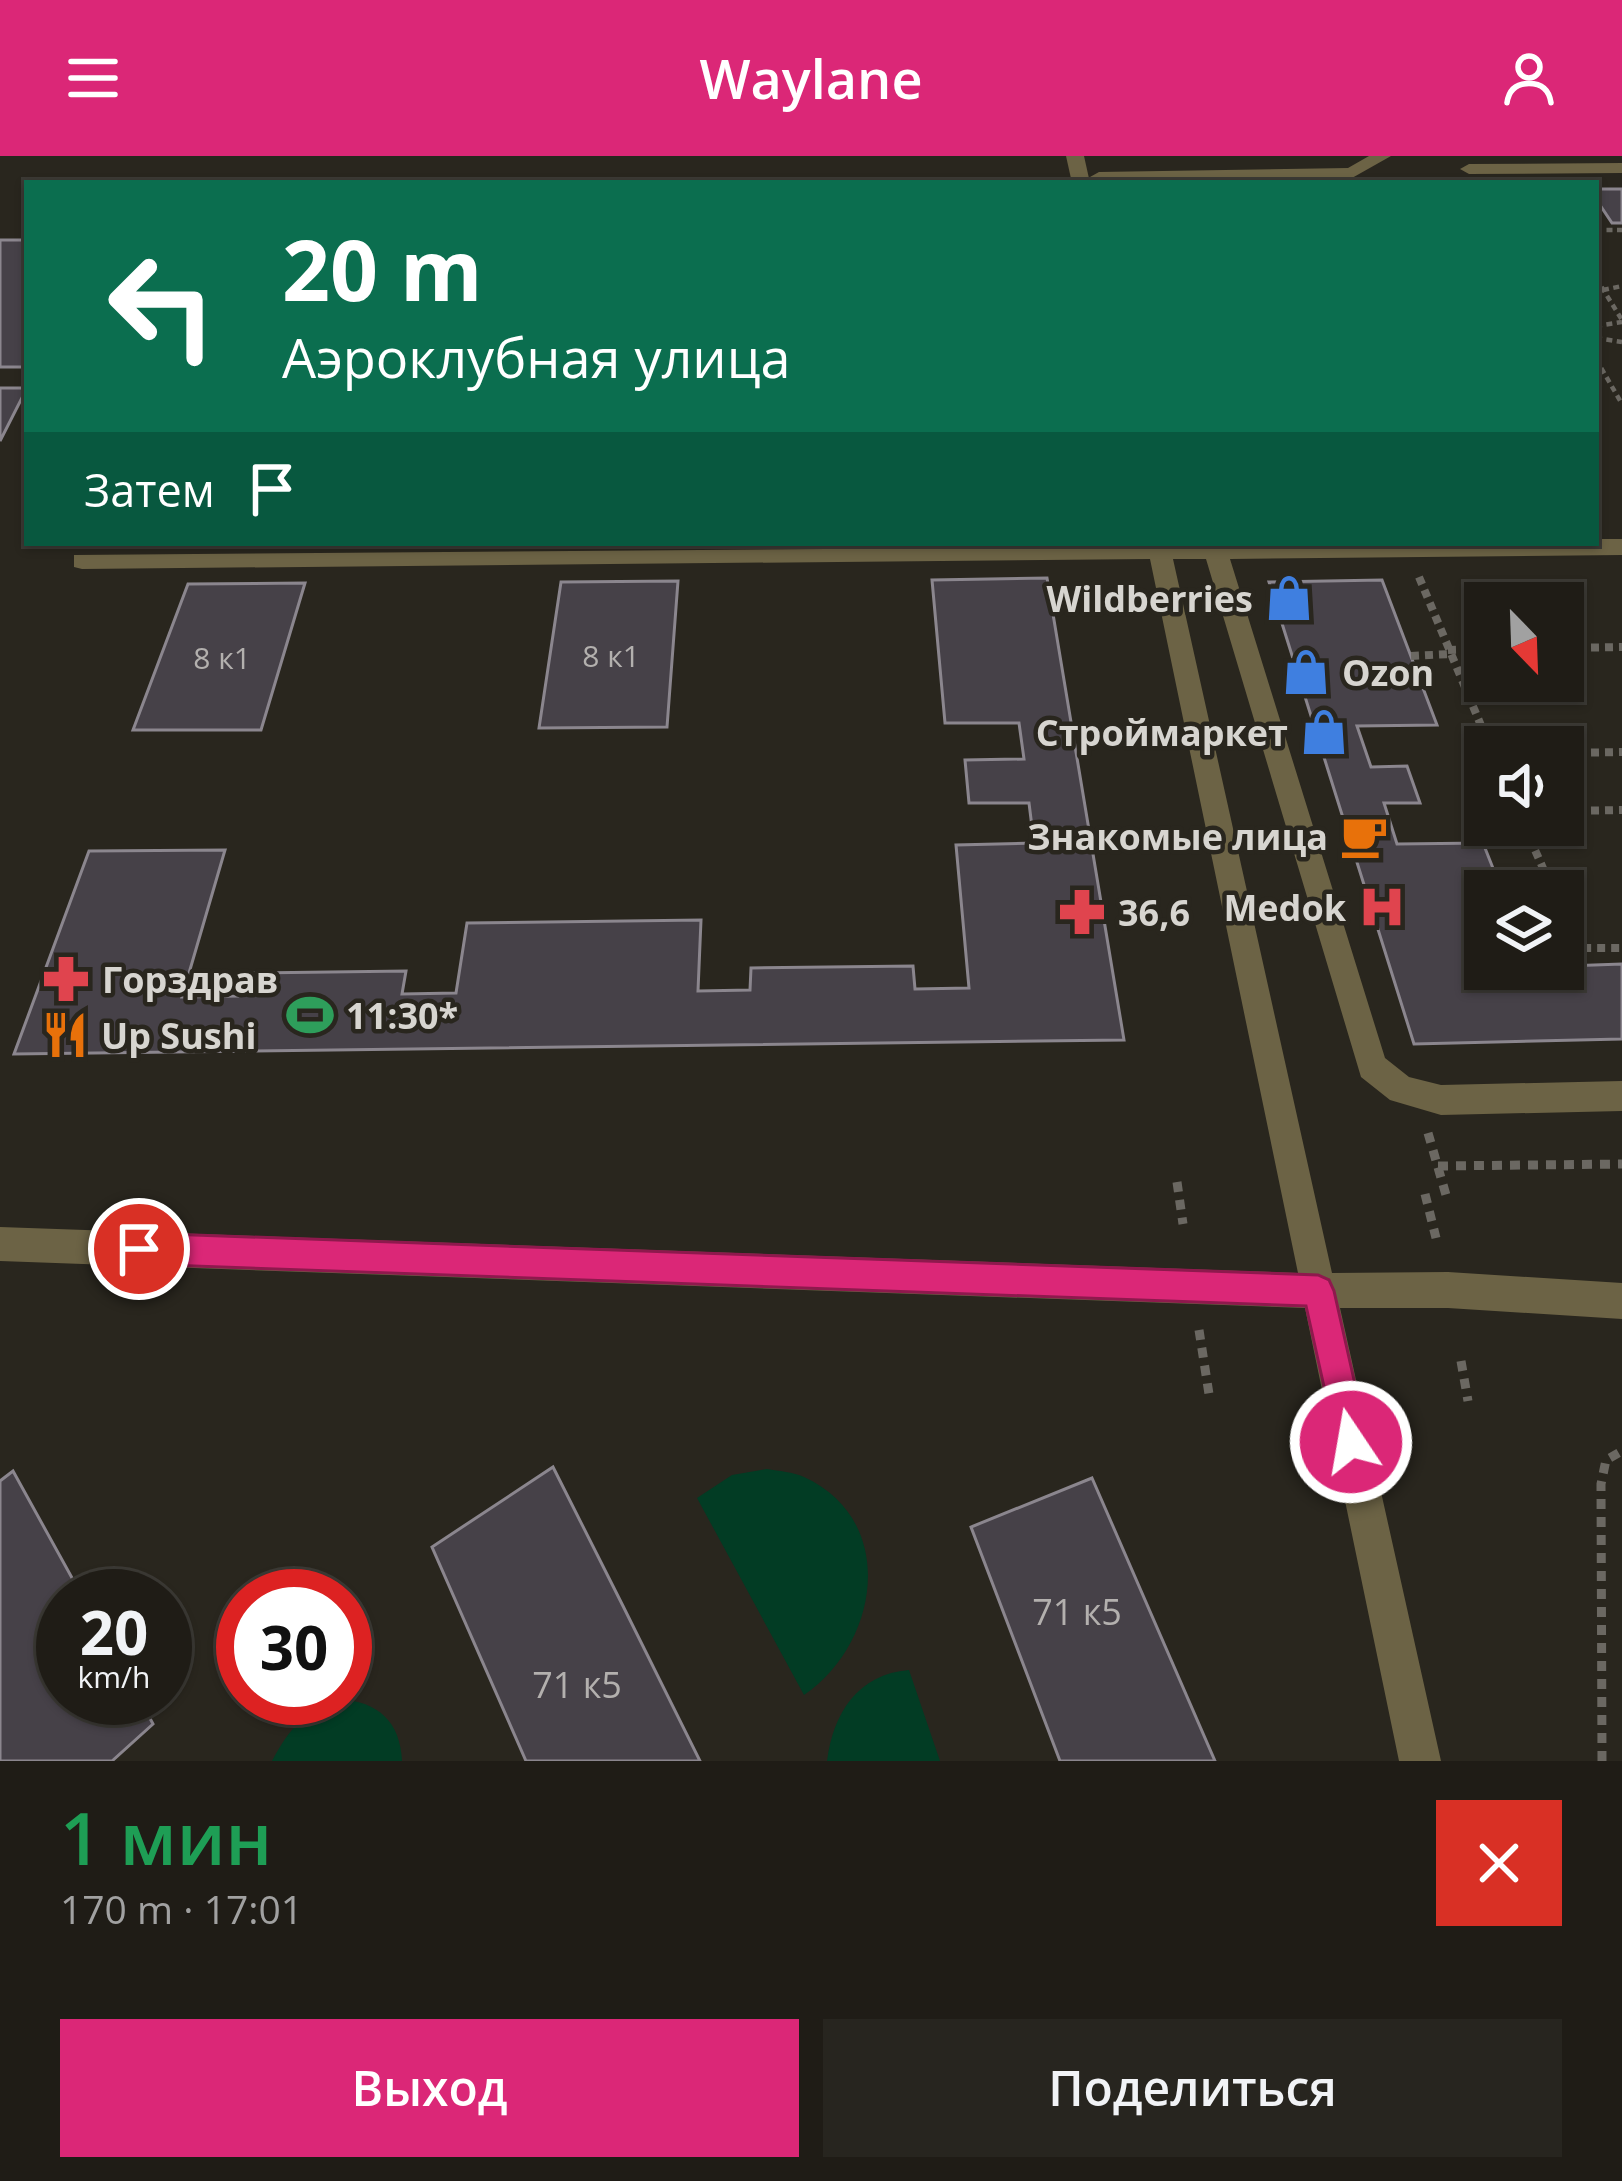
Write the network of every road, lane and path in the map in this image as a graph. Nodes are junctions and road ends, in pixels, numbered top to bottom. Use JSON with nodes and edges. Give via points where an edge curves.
{"nodes":[{"id":1,"x":1075,"y":156,"type":"edge"},
{"id":2,"x":1382,"y":156,"type":"edge"},
{"id":3,"x":1622,"y":168,"type":"edge"},
{"id":4,"x":1469,"y":169,"type":"dead end"},
{"id":5,"x":1090,"y":180,"type":"edge"},
{"id":6,"x":1599,"y":283,"type":"edge"},
{"id":7,"x":1622,"y":286,"type":"edge"},
{"id":8,"x":1603,"y":290,"type":"junction"},
{"id":9,"x":1599,"y":303,"type":"edge"},
{"id":10,"x":1612,"y":303,"type":"junction"},
{"id":11,"x":1622,"y":321,"type":"edge"},
{"id":12,"x":1599,"y":364,"type":"edge"},
{"id":13,"x":1607,"y":379,"type":"junction"},
{"id":14,"x":1622,"y":379,"type":"edge"},
{"id":15,"x":1622,"y":404,"type":"edge"},
{"id":16,"x":1159,"y":547,"type":"edge"},
{"id":17,"x":1622,"y":547,"type":"edge"},
{"id":18,"x":1216,"y":551,"type":"junction"},
{"id":19,"x":82,"y":561,"type":"dead end"},
{"id":20,"x":1420,"y":579,"type":"dead end"},
{"id":21,"x":1622,"y":647,"type":"edge"},
{"id":22,"x":1584,"y":648,"type":"edge"},
{"id":23,"x":1464,"y":651,"type":"edge"},
{"id":24,"x":1449,"y":652,"type":"junction"},
{"id":25,"x":1411,"y":656,"type":"dead end"},
{"id":26,"x":1481,"y":726,"type":"edge"},
{"id":27,"x":1622,"y":752,"type":"edge"},
{"id":28,"x":1584,"y":753,"type":"edge"},
{"id":29,"x":1622,"y":810,"type":"edge"},
{"id":30,"x":1584,"y":811,"type":"edge"},
{"id":31,"x":1584,"y":948,"type":"edge"},
{"id":32,"x":1622,"y":948,"type":"edge"},
{"id":33,"x":1418,"y":1096,"type":"junction"},
{"id":34,"x":1622,"y":1096,"type":"edge"},
{"id":35,"x":1622,"y":1164,"type":"edge"},
{"id":36,"x":1438,"y":1166,"type":"junction"},
{"id":37,"x":1177,"y":1182,"type":"dead end"},
{"id":38,"x":1426,"y":1194,"type":"dead end"},
{"id":39,"x":1447,"y":1195,"type":"dead end"},
{"id":40,"x":1183,"y":1224,"type":"dead end"},
{"id":41,"x":1436,"y":1238,"type":"dead end"},
{"id":42,"x":0,"y":1244,"type":"edge"},
{"id":43,"x":1318,"y":1291,"type":"junction"},
{"id":44,"x":1622,"y":1301,"type":"edge"},
{"id":45,"x":1199,"y":1330,"type":"dead end"},
{"id":46,"x":1461,"y":1361,"type":"dead end"},
{"id":47,"x":1209,"y":1394,"type":"dead end"},
{"id":48,"x":1468,"y":1402,"type":"dead end"},
{"id":49,"x":1622,"y":1451,"type":"edge"},
{"id":50,"x":1420,"y":1761,"type":"edge"},
{"id":51,"x":1602,"y":1761,"type":"edge"}],
"edges":[{"from":1,"to":5,"type":"street"},
{"from":2,"to":5,"type":"street","via":[[1352,172]]},
{"from":3,"to":4,"type":"street"},
{"from":6,"to":8,"type":"path"},
{"from":7,"to":8,"type":"path"},
{"from":8,"to":10,"type":"path"},
{"from":9,"to":10,"type":"path"},
{"from":10,"to":11,"type":"path"},
{"from":12,"to":13,"type":"path"},
{"from":13,"to":14,"type":"path"},
{"from":13,"to":15,"type":"path"},
{"from":16,"to":18,"type":"street"},
{"from":16,"to":19,"type":"street"},
{"from":16,"to":43,"type":"street"},
{"from":17,"to":18,"type":"street"},
{"from":18,"to":33,"type":"street","via":[[1365,1052],[1386,1079]]},
{"from":20,"to":24,"type":"path"},
{"from":21,"to":22,"type":"path"},
{"from":23,"to":24,"type":"path"},
{"from":24,"to":25,"type":"path"},
{"from":24,"to":26,"type":"path"},
{"from":27,"to":28,"type":"path"},
{"from":29,"to":30,"type":"path"},
{"from":31,"to":32,"type":"path"},
{"from":33,"to":34,"type":"street"},
{"from":33,"to":36,"type":"path"},
{"from":35,"to":36,"type":"path"},
{"from":36,"to":39,"type":"path"},
{"from":37,"to":40,"type":"path"},
{"from":38,"to":41,"type":"path"},
{"from":42,"to":43,"type":"street"},
{"from":43,"to":44,"type":"street"},
{"from":43,"to":50,"type":"street"},
{"from":45,"to":47,"type":"path"},
{"from":46,"to":48,"type":"path"},
{"from":49,"to":51,"type":"path","via":[[1606,1460],[1601,1484]]}]}
